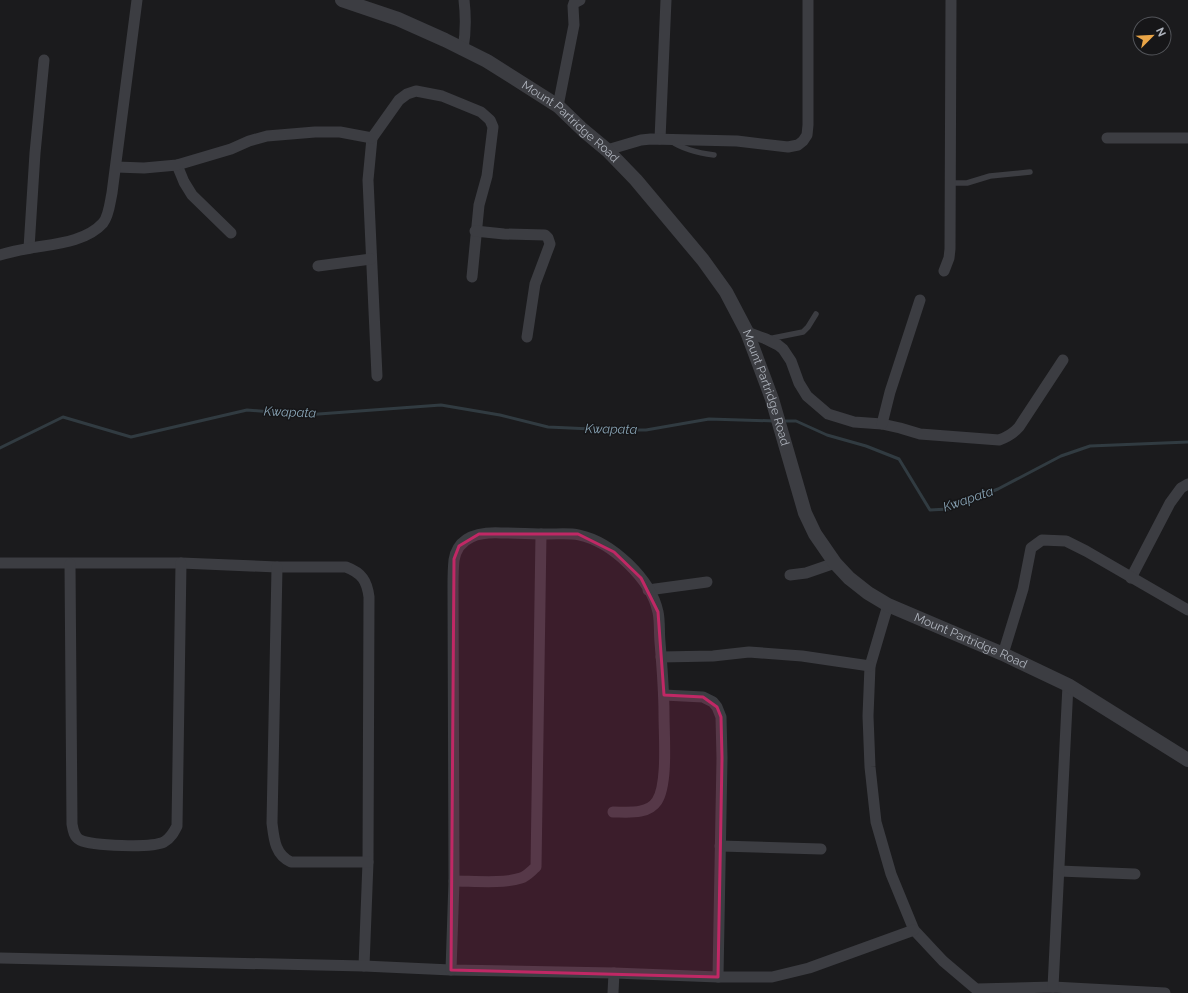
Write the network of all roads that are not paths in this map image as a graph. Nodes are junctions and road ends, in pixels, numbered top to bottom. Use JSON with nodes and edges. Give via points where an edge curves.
{"nodes":[{"id":1,"x":137,"y":0,"type":"edge"},
{"id":2,"x":342,"y":0,"type":"edge"},
{"id":3,"x":464,"y":0,"type":"edge"},
{"id":4,"x":580,"y":0,"type":"edge"},
{"id":5,"x":666,"y":0,"type":"edge"},
{"id":6,"x":808,"y":0,"type":"edge"},
{"id":7,"x":951,"y":0,"type":"edge"},
{"id":8,"x":463,"y":49,"type":"junction"},
{"id":9,"x":44,"y":60,"type":"dead end"},
{"id":10,"x":558,"y":106,"type":"junction"},
{"id":11,"x":372,"y":138,"type":"junction"},
{"id":12,"x":1107,"y":138,"type":"dead end"},
{"id":13,"x":1188,"y":138,"type":"edge"},
{"id":14,"x":665,"y":139,"type":"junction"},
{"id":15,"x":607,"y":150,"type":"junction"},
{"id":16,"x":714,"y":155,"type":"dead end"},
{"id":17,"x":177,"y":165,"type":"junction"},
{"id":18,"x":116,"y":167,"type":"junction"},
{"id":19,"x":1030,"y":172,"type":"dead end"},
{"id":20,"x":951,"y":182,"type":"junction"},
{"id":21,"x":475,"y":231,"type":"junction"},
{"id":22,"x":231,"y":233,"type":"dead end"},
{"id":23,"x":29,"y":248,"type":"junction"},
{"id":24,"x":0,"y":254,"type":"edge"},
{"id":25,"x":371,"y":258,"type":"junction"},
{"id":26,"x":318,"y":266,"type":"dead end"},
{"id":27,"x":944,"y":271,"type":"dead end"},
{"id":28,"x":472,"y":277,"type":"dead end"},
{"id":29,"x":920,"y":300,"type":"dead end"},
{"id":30,"x":816,"y":314,"type":"dead end"},
{"id":31,"x":747,"y":332,"type":"junction"},
{"id":32,"x":527,"y":337,"type":"dead end"},
{"id":33,"x":766,"y":339,"type":"junction"},
{"id":34,"x":1063,"y":360,"type":"dead end"},
{"id":35,"x":377,"y":376,"type":"dead end"},
{"id":36,"x":882,"y":424,"type":"junction"},
{"id":37,"x":1188,"y":484,"type":"edge"},
{"id":38,"x":541,"y":534,"type":"junction"},
{"id":39,"x":0,"y":563,"type":"edge"},
{"id":40,"x":181,"y":563,"type":"junction"},
{"id":41,"x":835,"y":563,"type":"junction"},
{"id":42,"x":70,"y":564,"type":"junction"},
{"id":43,"x":277,"y":567,"type":"junction"},
{"id":44,"x":790,"y":575,"type":"dead end"},
{"id":45,"x":1132,"y":578,"type":"junction"},
{"id":46,"x":707,"y":582,"type":"dead end"},
{"id":47,"x":648,"y":590,"type":"junction"},
{"id":48,"x":888,"y":605,"type":"junction"},
{"id":49,"x":1188,"y":610,"type":"edge"},
{"id":50,"x":1003,"y":654,"type":"junction"},
{"id":51,"x":661,"y":657,"type":"junction"},
{"id":52,"x":870,"y":666,"type":"junction"},
{"id":53,"x":1068,"y":684,"type":"junction"},
{"id":54,"x":664,"y":695,"type":"junction"},
{"id":55,"x":1188,"y":760,"type":"edge"},
{"id":56,"x":613,"y":812,"type":"dead end"},
{"id":57,"x":720,"y":846,"type":"junction"},
{"id":58,"x":821,"y":849,"type":"dead end"},
{"id":59,"x":368,"y":862,"type":"junction"},
{"id":60,"x":1058,"y":871,"type":"junction"},
{"id":61,"x":1135,"y":874,"type":"dead end"},
{"id":62,"x":454,"y":881,"type":"junction"},
{"id":63,"x":914,"y":930,"type":"junction"},
{"id":64,"x":0,"y":958,"type":"edge"},
{"id":65,"x":364,"y":966,"type":"junction"},
{"id":66,"x":451,"y":970,"type":"junction"},
{"id":67,"x":614,"y":973,"type":"junction"},
{"id":68,"x":718,"y":977,"type":"junction"},
{"id":69,"x":1052,"y":987,"type":"junction"},
{"id":70,"x":977,"y":991,"type":"edge"},
{"id":71,"x":1137,"y":992,"type":"edge"},
{"id":72,"x":613,"y":993,"type":"edge"},
{"id":73,"x":1165,"y":993,"type":"edge"}],
"edges":[{"from":1,"to":18,"type":"street"},
{"from":2,"to":8,"type":"street","name":"Mount Partridge Road","via":[[398,19]]},
{"from":3,"to":8,"type":"street","via":[[466,34]]},
{"from":4,"to":10,"type":"street","via":[[573,6],[574,25]]},
{"from":5,"to":14,"type":"street"},
{"from":6,"to":14,"type":"street","via":[[808,125],[807,135],[803,141],[788,147],[737,141]]},
{"from":7,"to":20,"type":"street"},
{"from":8,"to":10,"type":"street","name":"Mount Partridge Road","via":[[487,61]]},
{"from":9,"to":23,"type":"street"},
{"from":10,"to":15,"type":"street","name":"Mount Partridge Road"},
{"from":11,"to":17,"type":"street","via":[[340,132],[267,136]]},
{"from":11,"to":21,"type":"street","via":[[399,100],[416,91],[442,96],[485,115],[493,127],[487,176]]},
{"from":11,"to":25,"type":"street","via":[[368,180]]},
{"from":12,"to":13,"type":"street"},
{"from":14,"to":15,"type":"street","via":[[640,140]]},
{"from":14,"to":16,"type":"lane","via":[[679,147]]},
{"from":15,"to":31,"type":"street","name":"Mount Partridge Road","via":[[703,260],[726,292]]},
{"from":17,"to":18,"type":"street"},
{"from":17,"to":22,"type":"street","via":[[192,195]]},
{"from":18,"to":23,"type":"street","via":[[104,222],[80,238]]},
{"from":19,"to":20,"type":"lane","via":[[990,176],[967,182]]},
{"from":20,"to":27,"type":"street","via":[[950,249]]},
{"from":21,"to":28,"type":"street"},
{"from":21,"to":32,"type":"street","via":[[545,235],[548,238],[550,244],[535,284]]},
{"from":23,"to":24,"type":"street"},
{"from":25,"to":26,"type":"street"},
{"from":25,"to":35,"type":"street"},
{"from":29,"to":36,"type":"street"},
{"from":30,"to":33,"type":"lane","via":[[803,332]]},
{"from":31,"to":33,"type":"street"},
{"from":31,"to":41,"type":"street","name":"Mount Partridge Road","via":[[772,399],[805,513],[815,534]]},
{"from":33,"to":36,"type":"street","via":[[778,345],[787,354],[806,396],[828,414],[854,422]]},
{"from":34,"to":36,"type":"street","via":[[1019,427],[1006,438],[998,440],[920,434]]},
{"from":37,"to":45,"type":"street","via":[[1181,488],[1170,503]]},
{"from":38,"to":47,"type":"street","via":[[578,534],[594,540],[631,566]]},
{"from":38,"to":62,"type":"street","via":[[536,867],[521,878]]},
{"from":38,"to":62,"type":"street","via":[[479,534],[466,539],[459,546],[454,559]]},
{"from":39,"to":42,"type":"street"},
{"from":40,"to":42,"type":"street"},
{"from":40,"to":42,"type":"street","via":[[177,826],[171,837],[155,845],[90,843],[79,840],[74,833],[71,791]]},
{"from":40,"to":43,"type":"street"},
{"from":41,"to":44,"type":"street","via":[[806,573]]},
{"from":41,"to":48,"type":"street","name":"Mount Partridge Road","via":[[849,578]]},
{"from":43,"to":59,"type":"street","via":[[346,567],[355,570],[368,585]]},
{"from":43,"to":59,"type":"street","via":[[272,823],[274,839],[279,853],[284,859],[292,862]]},
{"from":45,"to":49,"type":"street"},
{"from":45,"to":50,"type":"street","via":[[1066,541],[1042,540],[1031,548],[1023,589]]},
{"from":46,"to":47,"type":"street"},
{"from":47,"to":51,"type":"street","via":[[658,612]]},
{"from":48,"to":50,"type":"street","name":"Mount Partridge Road"},
{"from":48,"to":52,"type":"street"},
{"from":50,"to":53,"type":"street","name":"Mount Partridge Road"},
{"from":51,"to":52,"type":"street","via":[[749,652],[802,656]]},
{"from":51,"to":54,"type":"street"},
{"from":52,"to":63,"type":"street","via":[[868,716],[876,822],[891,874]]},
{"from":53,"to":55,"type":"street","name":"Mount Partridge Road"},
{"from":53,"to":60,"type":"street"},
{"from":54,"to":56,"type":"street","via":[[664,777],[661,793],[657,802],[649,808],[638,812]]},
{"from":54,"to":57,"type":"street","via":[[703,697],[713,702],[721,717]]},
{"from":57,"to":58,"type":"street"},
{"from":57,"to":68,"type":"street"},
{"from":59,"to":65,"type":"street"},
{"from":60,"to":61,"type":"street"},
{"from":60,"to":69,"type":"street"},
{"from":62,"to":66,"type":"street"},
{"from":63,"to":68,"type":"street","via":[[787,974],[772,977]]},
{"from":63,"to":70,"type":"street","via":[[943,961]]},
{"from":64,"to":65,"type":"street"},
{"from":65,"to":66,"type":"street"},
{"from":66,"to":67,"type":"street"},
{"from":67,"to":68,"type":"street"},
{"from":67,"to":72,"type":"street"},
{"from":69,"to":70,"type":"street"},
{"from":69,"to":71,"type":"street"},
{"from":71,"to":73,"type":"street"}]}
